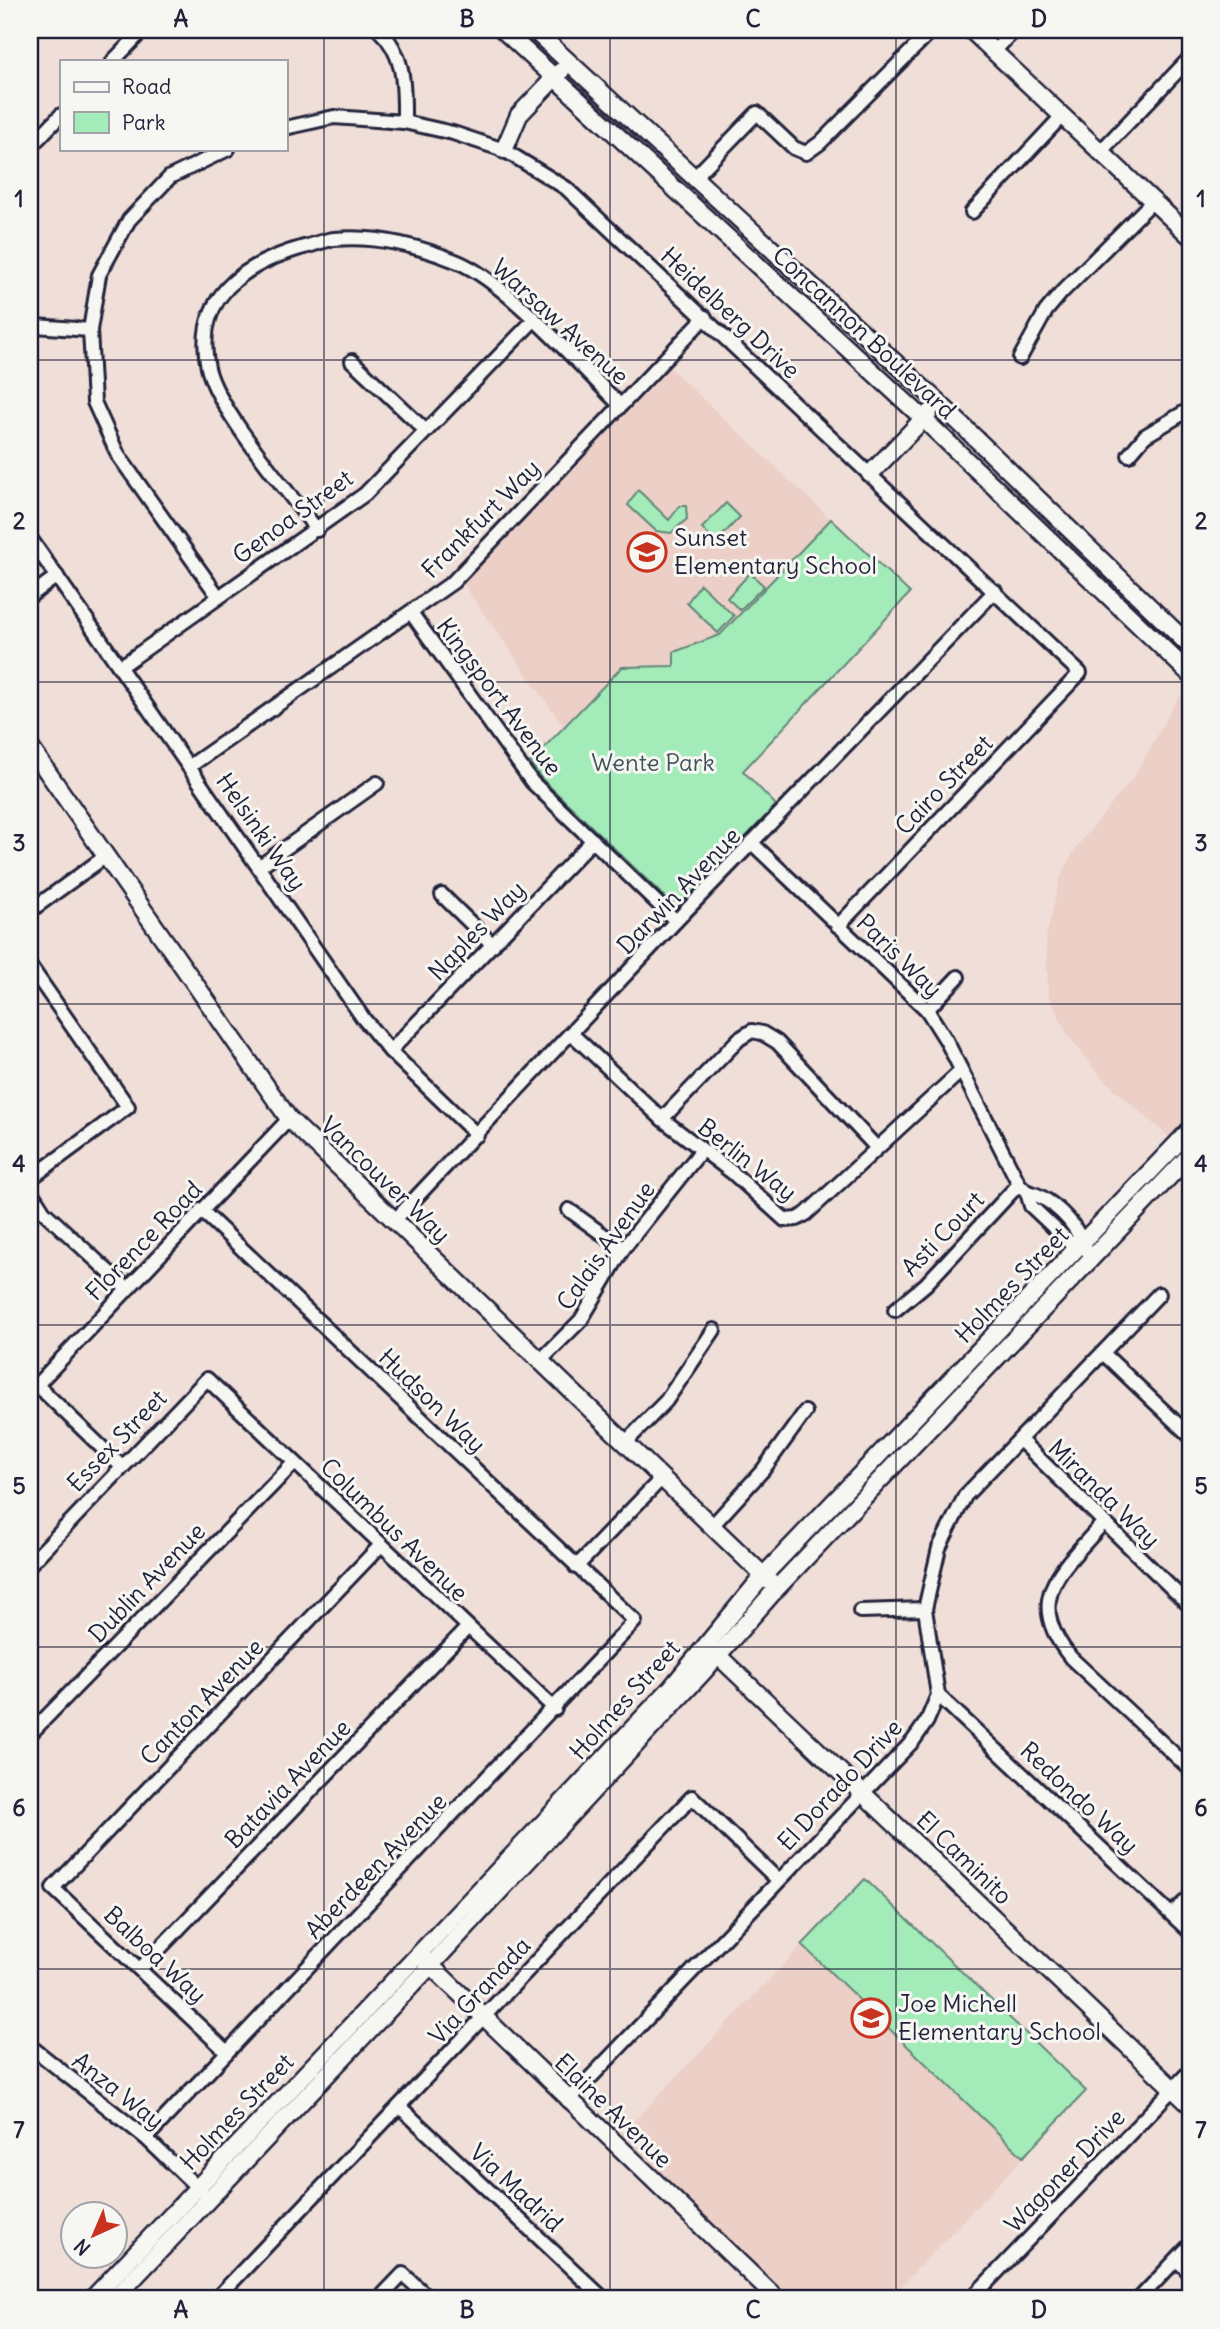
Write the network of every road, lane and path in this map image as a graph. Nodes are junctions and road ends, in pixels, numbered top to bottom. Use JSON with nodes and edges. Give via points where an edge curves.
{"nodes":[{"id":1,"x":143,"y":30,"type":"edge"},
{"id":2,"x":379,"y":30,"type":"edge"},
{"id":3,"x":503,"y":30,"type":"edge"},
{"id":4,"x":534,"y":30,"type":"edge"},
{"id":5,"x":932,"y":30,"type":"edge"},
{"id":6,"x":971,"y":30,"type":"edge"},
{"id":7,"x":1015,"y":30,"type":"edge"},
{"id":8,"x":994,"y":51,"type":"junction"},
{"id":9,"x":1190,"y":58,"type":"edge"},
{"id":10,"x":114,"y":60,"type":"edge"},
{"id":11,"x":568,"y":63,"type":"junction"},
{"id":12,"x":555,"y":78,"type":"junction"},
{"id":13,"x":60,"y":116,"type":"edge"},
{"id":14,"x":1062,"y":116,"type":"junction"},
{"id":15,"x":404,"y":122,"type":"junction"},
{"id":16,"x":30,"y":125,"type":"edge"},
{"id":17,"x":287,"y":128,"type":"edge"},
{"id":18,"x":41,"y":136,"type":"junction"},
{"id":19,"x":30,"y":147,"type":"edge"},
{"id":20,"x":226,"y":150,"type":"edge"},
{"id":21,"x":504,"y":150,"type":"junction"},
{"id":22,"x":1100,"y":152,"type":"junction"},
{"id":23,"x":694,"y":178,"type":"junction"},
{"id":24,"x":1153,"y":201,"type":"junction"},
{"id":25,"x":972,"y":212,"type":"dead end"},
{"id":26,"x":1190,"y":236,"type":"edge"},
{"id":27,"x":705,"y":317,"type":"junction"},
{"id":28,"x":533,"y":321,"type":"junction"},
{"id":29,"x":35,"y":326,"type":"dead end"},
{"id":30,"x":90,"y":330,"type":"junction"},
{"id":31,"x":1020,"y":358,"type":"dead end"},
{"id":32,"x":352,"y":361,"type":"dead end"},
{"id":33,"x":939,"y":403,"type":"junction"},
{"id":34,"x":620,"y":405,"type":"junction"},
{"id":35,"x":1190,"y":410,"type":"edge"},
{"id":36,"x":923,"y":419,"type":"junction"},
{"id":37,"x":425,"y":430,"type":"junction"},
{"id":38,"x":1129,"y":455,"type":"dead end"},
{"id":39,"x":870,"y":474,"type":"junction"},
{"id":40,"x":317,"y":530,"type":"junction"},
{"id":41,"x":30,"y":538,"type":"edge"},
{"id":42,"x":57,"y":576,"type":"junction"},
{"id":43,"x":995,"y":591,"type":"junction"},
{"id":44,"x":30,"y":596,"type":"edge"},
{"id":45,"x":218,"y":596,"type":"junction"},
{"id":46,"x":411,"y":614,"type":"junction"},
{"id":47,"x":1190,"y":646,"type":"edge"},
{"id":48,"x":120,"y":667,"type":"junction"},
{"id":49,"x":1080,"y":673,"type":"joint"},
{"id":50,"x":1190,"y":674,"type":"edge"},
{"id":51,"x":30,"y":747,"type":"edge"},
{"id":52,"x":190,"y":766,"type":"junction"},
{"id":53,"x":377,"y":783,"type":"dead end"},
{"id":54,"x":593,"y":839,"type":"junction"},
{"id":55,"x":753,"y":845,"type":"junction"},
{"id":56,"x":106,"y":856,"type":"junction"},
{"id":57,"x":260,"y":866,"type":"junction"},
{"id":58,"x":442,"y":895,"type":"dead end"},
{"id":59,"x":30,"y":911,"type":"edge"},
{"id":60,"x":676,"y":921,"type":"junction"},
{"id":61,"x":838,"y":926,"type":"junction"},
{"id":62,"x":493,"y":945,"type":"junction"},
{"id":63,"x":30,"y":966,"type":"edge"},
{"id":64,"x":958,"y":977,"type":"dead end"},
{"id":65,"x":927,"y":1010,"type":"junction"},
{"id":66,"x":572,"y":1034,"type":"junction"},
{"id":67,"x":390,"y":1051,"type":"junction"},
{"id":68,"x":961,"y":1071,"type":"junction"},
{"id":69,"x":289,"y":1119,"type":"junction"},
{"id":70,"x":662,"y":1119,"type":"junction"},
{"id":71,"x":477,"y":1135,"type":"junction"},
{"id":72,"x":1188,"y":1136,"type":"edge"},
{"id":73,"x":876,"y":1147,"type":"junction"},
{"id":74,"x":701,"y":1151,"type":"junction"},
{"id":75,"x":1190,"y":1155,"type":"edge"},
{"id":76,"x":30,"y":1179,"type":"edge"},
{"id":77,"x":1023,"y":1188,"type":"junction"},
{"id":78,"x":30,"y":1190,"type":"edge"},
{"id":79,"x":201,"y":1210,"type":"junction"},
{"id":80,"x":569,"y":1210,"type":"dead end"},
{"id":81,"x":394,"y":1221,"type":"junction"},
{"id":82,"x":623,"y":1249,"type":"junction"},
{"id":83,"x":1087,"y":1251,"type":"junction"},
{"id":84,"x":126,"y":1289,"type":"junction"},
{"id":85,"x":1159,"y":1294,"type":"dead end"},
{"id":86,"x":895,"y":1311,"type":"dead end"},
{"id":87,"x":715,"y":1329,"type":"dead end"},
{"id":88,"x":1103,"y":1353,"type":"junction"},
{"id":89,"x":540,"y":1361,"type":"junction"},
{"id":90,"x":207,"y":1379,"type":"joint"},
{"id":91,"x":33,"y":1389,"type":"edge"},
{"id":92,"x":805,"y":1412,"type":"dead end"},
{"id":93,"x":1190,"y":1436,"type":"edge"},
{"id":94,"x":1020,"y":1440,"type":"junction"},
{"id":95,"x":625,"y":1443,"type":"junction"},
{"id":96,"x":294,"y":1463,"type":"junction"},
{"id":97,"x":121,"y":1466,"type":"junction"},
{"id":98,"x":661,"y":1479,"type":"junction"},
{"id":99,"x":1103,"y":1524,"type":"junction"},
{"id":100,"x":712,"y":1527,"type":"junction"},
{"id":101,"x":381,"y":1545,"type":"junction"},
{"id":102,"x":30,"y":1564,"type":"edge"},
{"id":103,"x":576,"y":1567,"type":"junction"},
{"id":104,"x":763,"y":1576,"type":"junction"},
{"id":105,"x":777,"y":1588,"type":"junction"},
{"id":106,"x":1190,"y":1606,"type":"edge"},
{"id":107,"x":925,"y":1609,"type":"junction"},
{"id":108,"x":860,"y":1612,"type":"dead end"},
{"id":109,"x":635,"y":1621,"type":"joint"},
{"id":110,"x":467,"y":1628,"type":"junction"},
{"id":111,"x":706,"y":1645,"type":"junction"},
{"id":112,"x":719,"y":1655,"type":"junction"},
{"id":113,"x":938,"y":1695,"type":"junction"},
{"id":114,"x":555,"y":1709,"type":"junction"},
{"id":115,"x":30,"y":1734,"type":"edge"},
{"id":116,"x":1190,"y":1769,"type":"edge"},
{"id":117,"x":864,"y":1794,"type":"junction"},
{"id":118,"x":778,"y":1880,"type":"junction"},
{"id":119,"x":53,"y":1888,"type":"joint"},
{"id":120,"x":1190,"y":1897,"type":"edge"},
{"id":121,"x":1172,"y":1914,"type":"junction"},
{"id":122,"x":1190,"y":1932,"type":"edge"},
{"id":123,"x":418,"y":1954,"type":"junction"},
{"id":124,"x":431,"y":1965,"type":"junction"},
{"id":125,"x":140,"y":1969,"type":"junction"},
{"id":126,"x":483,"y":2018,"type":"junction"},
{"id":127,"x":30,"y":2046,"type":"edge"},
{"id":128,"x":227,"y":2052,"type":"junction"},
{"id":129,"x":1190,"y":2071,"type":"edge"},
{"id":130,"x":1173,"y":2089,"type":"junction"},
{"id":131,"x":569,"y":2101,"type":"junction"},
{"id":132,"x":1190,"y":2105,"type":"edge"},
{"id":133,"x":400,"y":2107,"type":"junction"},
{"id":134,"x":146,"y":2138,"type":"junction"},
{"id":135,"x":196,"y":2187,"type":"junction"},
{"id":136,"x":210,"y":2200,"type":"junction"},
{"id":137,"x":1190,"y":2245,"type":"edge"},
{"id":138,"x":1177,"y":2260,"type":"junction"},
{"id":139,"x":1190,"y":2273,"type":"edge"},
{"id":140,"x":92,"y":2299,"type":"edge"},
{"id":141,"x":114,"y":2299,"type":"edge"},
{"id":142,"x":216,"y":2299,"type":"edge"},
{"id":143,"x":379,"y":2299,"type":"edge"},
{"id":144,"x":430,"y":2299,"type":"edge"},
{"id":145,"x":604,"y":2299,"type":"edge"},
{"id":146,"x":777,"y":2299,"type":"edge"},
{"id":147,"x":971,"y":2299,"type":"edge"},
{"id":148,"x":1139,"y":2299,"type":"edge"}],
"edges":[{"from":1,"to":10,"type":"street"},
{"from":2,"to":15,"type":"street","via":[[389,39],[404,72]]},
{"from":3,"to":12,"type":"main road","name":"Concannon Boulevard"},
{"from":4,"to":11,"type":"main road","name":"Concannon Boulevard"},
{"from":5,"to":23,"type":"street","via":[[806,153],[794,148],[757,113]]},
{"from":6,"to":8,"type":"main road"},
{"from":7,"to":8,"type":"street"},
{"from":8,"to":14,"type":"main road"},
{"from":9,"to":22,"type":"street"},
{"from":11,"to":12,"type":"main road"},
{"from":11,"to":23,"type":"main road","name":"Concannon Boulevard"},
{"from":12,"to":21,"type":"main road","via":[[519,116]]},
{"from":12,"to":36,"type":"main road","name":"Concannon Boulevard"},
{"from":13,"to":18,"type":"street"},
{"from":14,"to":22,"type":"main road"},
{"from":14,"to":25,"type":"street"},
{"from":15,"to":17,"type":"street","name":"Heidelberg Drive","via":[[334,117]]},
{"from":15,"to":21,"type":"street","name":"Heidelberg Drive"},
{"from":16,"to":18,"type":"street"},
{"from":18,"to":19,"type":"street"},
{"from":20,"to":30,"type":"street","via":[[170,177],[129,220],[99,275]]},
{"from":21,"to":27,"type":"street","name":"Heidelberg Drive","via":[[566,188]]},
{"from":22,"to":24,"type":"main road"},
{"from":23,"to":33,"type":"main road","name":"Concannon Boulevard"},
{"from":24,"to":26,"type":"main road"},
{"from":24,"to":31,"type":"street","via":[[1062,292]]},
{"from":27,"to":34,"type":"street","name":"Frankfurt Way"},
{"from":27,"to":39,"type":"street","name":"Heidelberg Drive"},
{"from":28,"to":34,"type":"street","name":"Warsaw Avenue"},
{"from":28,"to":37,"type":"street","name":"Genoa Street"},
{"from":28,"to":40,"type":"street","name":"Warsaw Avenue","via":[[492,282],[460,263],[397,241],[334,239],[282,253],[234,278],[213,306],[204,338],[209,370],[222,401]]},
{"from":29,"to":30,"type":"street"},
{"from":30,"to":45,"type":"street","via":[[94,402],[118,455]]},
{"from":32,"to":37,"type":"street"},
{"from":33,"to":36,"type":"main road"},
{"from":33,"to":47,"type":"main road","name":"Concannon Boulevard"},
{"from":34,"to":46,"type":"street","name":"Frankfurt Way","via":[[453,582]]},
{"from":35,"to":38,"type":"street","via":[[1146,436]]},
{"from":36,"to":39,"type":"main road"},
{"from":36,"to":50,"type":"main road","name":"Concannon Boulevard"},
{"from":37,"to":40,"type":"street","name":"Genoa Street","via":[[365,494]]},
{"from":39,"to":43,"type":"street","name":"Heidelberg Drive"},
{"from":40,"to":45,"type":"street","name":"Genoa Street"},
{"from":41,"to":42,"type":"street","name":"Helsinki Way"},
{"from":42,"to":44,"type":"street"},
{"from":42,"to":48,"type":"street","name":"Helsinki Way"},
{"from":43,"to":49,"type":"street","name":"Heidelberg Drive"},
{"from":43,"to":55,"type":"street","name":"Darwin Avenue"},
{"from":45,"to":48,"type":"street","name":"Genoa Street"},
{"from":46,"to":52,"type":"street","name":"Frankfurt Way"},
{"from":46,"to":54,"type":"street","name":"Kingsport Avenue","via":[[532,782]]},
{"from":48,"to":52,"type":"street","name":"Helsinki Way"},
{"from":49,"to":61,"type":"street","name":"Cairo Street"},
{"from":51,"to":56,"type":"main road","name":"Vancouver Way"},
{"from":52,"to":57,"type":"street","name":"Helsinki Way"},
{"from":53,"to":57,"type":"street"},
{"from":54,"to":60,"type":"street","name":"Kingsport Avenue"},
{"from":54,"to":62,"type":"street","name":"Naples Way"},
{"from":55,"to":60,"type":"street","name":"Darwin Avenue"},
{"from":55,"to":61,"type":"street","name":"Paris Way"},
{"from":56,"to":59,"type":"street"},
{"from":56,"to":69,"type":"main road","name":"Vancouver Way"},
{"from":57,"to":67,"type":"street","name":"Helsinki Way"},
{"from":58,"to":62,"type":"street"},
{"from":60,"to":66,"type":"street","name":"Darwin Avenue"},
{"from":61,"to":65,"type":"street","name":"Paris Way"},
{"from":62,"to":67,"type":"street","name":"Naples Way"},
{"from":63,"to":76,"type":"street","via":[[128,1107]]},
{"from":64,"to":65,"type":"street"},
{"from":65,"to":68,"type":"street","name":"Paris Way"},
{"from":66,"to":70,"type":"street","name":"Berlin Way"},
{"from":66,"to":71,"type":"street","name":"Darwin Avenue"},
{"from":67,"to":71,"type":"street","name":"Helsinki Way"},
{"from":68,"to":73,"type":"street","name":"Berlin Way"},
{"from":68,"to":77,"type":"street","name":"Paris Way"},
{"from":69,"to":79,"type":"street","name":"Florence Road"},
{"from":69,"to":81,"type":"main road","name":"Vancouver Way"},
{"from":70,"to":73,"type":"street","via":[[752,1031],[777,1042]]},
{"from":70,"to":74,"type":"street","name":"Berlin Way"},
{"from":71,"to":81,"type":"street","name":"Darwin Avenue"},
{"from":72,"to":83,"type":"main road","name":"Holmes Street"},
{"from":73,"to":74,"type":"street","name":"Berlin Way","via":[[806,1214],[785,1220]]},
{"from":74,"to":82,"type":"street","name":"Calais Avenue"},
{"from":75,"to":83,"type":"main road","name":"Holmes Street"},
{"from":77,"to":83,"type":"street","name":"Paris Way","via":[[1031,1206],[1069,1242]]},
{"from":77,"to":86,"type":"street","name":"Asti Court"},
{"from":78,"to":84,"type":"street","via":[[44,1212]]},
{"from":79,"to":84,"type":"street","name":"Florence Road"},
{"from":79,"to":103,"type":"street","name":"Hudson Way"},
{"from":80,"to":82,"type":"street"},
{"from":81,"to":89,"type":"main road","name":"Vancouver Way"},
{"from":82,"to":89,"type":"street","name":"Calais Avenue","via":[[581,1320]]},
{"from":83,"to":104,"type":"main road","name":"Holmes Street"},
{"from":83,"to":105,"type":"main road","name":"Holmes Street"},
{"from":84,"to":91,"type":"street","name":"Florence Road"},
{"from":85,"to":88,"type":"street"},
{"from":87,"to":95,"type":"street","via":[[666,1401]]},
{"from":88,"to":93,"type":"street"},
{"from":88,"to":94,"type":"street"},
{"from":89,"to":95,"type":"main road","name":"Vancouver Way"},
{"from":90,"to":96,"type":"street","name":"Columbus Avenue"},
{"from":90,"to":97,"type":"street","name":"Essex Street"},
{"from":91,"to":97,"type":"street"},
{"from":92,"to":100,"type":"street","via":[[763,1470]]},
{"from":94,"to":99,"type":"street","name":"Miranda Way"},
{"from":94,"to":107,"type":"street","via":[[965,1496],[939,1548]]},
{"from":95,"to":98,"type":"main road","name":"Vancouver Way"},
{"from":96,"to":101,"type":"street","name":"Columbus Avenue"},
{"from":96,"to":115,"type":"street","name":"Dublin Avenue"},
{"from":97,"to":102,"type":"street","name":"Essex Street"},
{"from":98,"to":100,"type":"main road","name":"Vancouver Way"},
{"from":98,"to":103,"type":"street"},
{"from":99,"to":106,"type":"street","name":"Miranda Way"},
{"from":99,"to":116,"type":"street","via":[[1055,1577],[1048,1595],[1048,1618],[1057,1640],[1072,1657]]},
{"from":100,"to":104,"type":"main road","name":"Vancouver Way"},
{"from":101,"to":110,"type":"street","name":"Columbus Avenue"},
{"from":101,"to":119,"type":"street","name":"Canton Avenue"},
{"from":103,"to":109,"type":"street","name":"Hudson Way"},
{"from":104,"to":105,"type":"main road","name":"Vancouver Way"},
{"from":104,"to":111,"type":"main road","name":"Holmes Street"},
{"from":105,"to":112,"type":"main road","name":"Holmes Street"},
{"from":107,"to":108,"type":"street"},
{"from":107,"to":113,"type":"street"},
{"from":109,"to":114,"type":"street","name":"Aberdeen Avenue"},
{"from":110,"to":114,"type":"street","name":"Columbus Avenue"},
{"from":110,"to":125,"type":"street","name":"Batavia Avenue"},
{"from":111,"to":112,"type":"main road","name":"El Caminito"},
{"from":111,"to":123,"type":"main road","name":"Holmes Street","via":[[671,1688]]},
{"from":112,"to":117,"type":"main road","name":"El Caminito"},
{"from":112,"to":124,"type":"main road","name":"Holmes Street"},
{"from":113,"to":117,"type":"street","name":"El Dorado Drive","via":[[913,1741]]},
{"from":113,"to":121,"type":"street","name":"Redondo Way"},
{"from":114,"to":128,"type":"street","name":"Aberdeen Avenue"},
{"from":117,"to":118,"type":"street","name":"El Dorado Drive"},
{"from":117,"to":130,"type":"main road","name":"El Caminito"},
{"from":118,"to":126,"type":"street","name":"Via Granada","via":[[692,1797]]},
{"from":118,"to":131,"type":"street","name":"El Dorado Drive"},
{"from":119,"to":125,"type":"street","name":"Balboa Way"},
{"from":120,"to":121,"type":"street"},
{"from":121,"to":122,"type":"street","name":"Redondo Way"},
{"from":123,"to":124,"type":"main road","name":"Elaine Avenue"},
{"from":123,"to":135,"type":"main road","name":"Holmes Street"},
{"from":124,"to":126,"type":"main road","name":"Elaine Avenue"},
{"from":124,"to":136,"type":"main road","name":"Holmes Street"},
{"from":125,"to":128,"type":"street","name":"Balboa Way"},
{"from":126,"to":131,"type":"main road","name":"Elaine Avenue"},
{"from":126,"to":133,"type":"street","name":"Via Granada"},
{"from":127,"to":134,"type":"street","name":"Anza Way"},
{"from":128,"to":134,"type":"street","name":"Aberdeen Avenue"},
{"from":129,"to":130,"type":"street","name":"Wagoner Drive"},
{"from":130,"to":132,"type":"main road","name":"El Caminito"},
{"from":130,"to":147,"type":"street","name":"Wagoner Drive"},
{"from":131,"to":146,"type":"main road","name":"Elaine Avenue"},
{"from":133,"to":142,"type":"street","name":"Via Granada"},
{"from":133,"to":145,"type":"street","name":"Via Madrid"},
{"from":134,"to":135,"type":"street","name":"Anza Way"},
{"from":135,"to":136,"type":"street","name":"Anza Way"},
{"from":135,"to":140,"type":"main road","name":"Holmes Street"},
{"from":136,"to":141,"type":"main road","name":"Holmes Street"},
{"from":137,"to":138,"type":"street"},
{"from":138,"to":139,"type":"street"},
{"from":138,"to":148,"type":"street"},
{"from":143,"to":144,"type":"street","via":[[403,2274]]}]}
